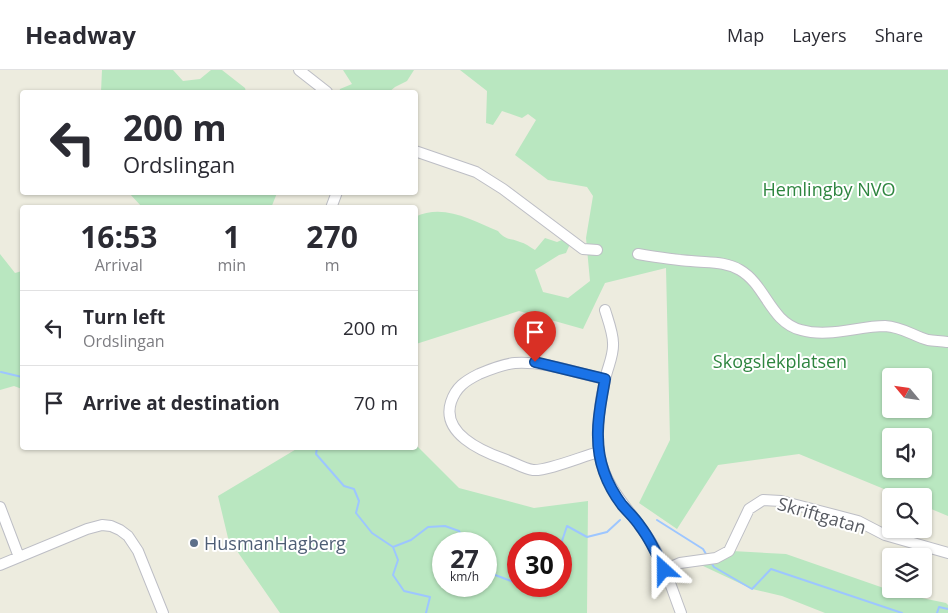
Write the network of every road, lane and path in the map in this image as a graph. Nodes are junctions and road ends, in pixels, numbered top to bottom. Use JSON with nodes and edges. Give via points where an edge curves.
{"nodes":[{"id":1,"x":299,"y":70,"type":"edge"},
{"id":2,"x":324,"y":90,"type":"edge"},
{"id":3,"x":418,"y":152,"type":"edge"},
{"id":4,"x":597,"y":250,"type":"dead end"},
{"id":5,"x":638,"y":254,"type":"dead end"},
{"id":6,"x":605,"y":310,"type":"dead end"},
{"id":7,"x":948,"y":342,"type":"edge"},
{"id":8,"x":605,"y":379,"type":"junction"},
{"id":9,"x":599,"y":452,"type":"junction"},
{"id":10,"x":0,"y":507,"type":"edge"},
{"id":11,"x":948,"y":553,"type":"edge"},
{"id":12,"x":19,"y":556,"type":"junction"},
{"id":13,"x":0,"y":565,"type":"edge"},
{"id":14,"x":664,"y":570,"type":"junction"},
{"id":15,"x":162,"y":613,"type":"edge"},
{"id":16,"x":681,"y":613,"type":"edge"}],
"edges":[{"from":1,"to":2,"type":"street"},
{"from":3,"to":4,"type":"street","via":[[476,172],[583,249]]},
{"from":5,"to":7,"type":"street","via":[[714,262],[739,269],[753,280],[773,311],[801,330],[840,331],[883,326],[906,330],[929,340]]},
{"from":6,"to":8,"type":"street","via":[[614,344]]},
{"from":8,"to":9,"type":"street","via":[[597,435]]},
{"from":8,"to":9,"type":"street","via":[[535,362],[513,363],[492,368],[465,381],[454,393],[448,410],[452,426],[464,439],[487,453],[532,470]]},
{"from":9,"to":14,"type":"street","via":[[609,483],[640,525]]},
{"from":10,"to":12,"type":"street"},
{"from":11,"to":14,"type":"street","name":"Skriftgatan","via":[[885,535],[858,521],[781,501],[763,500],[749,509],[729,551],[716,558],[680,563]]},
{"from":12,"to":13,"type":"street"},
{"from":12,"to":15,"type":"street","via":[[95,527],[111,526],[133,542]]},
{"from":14,"to":16,"type":"street"}]}
